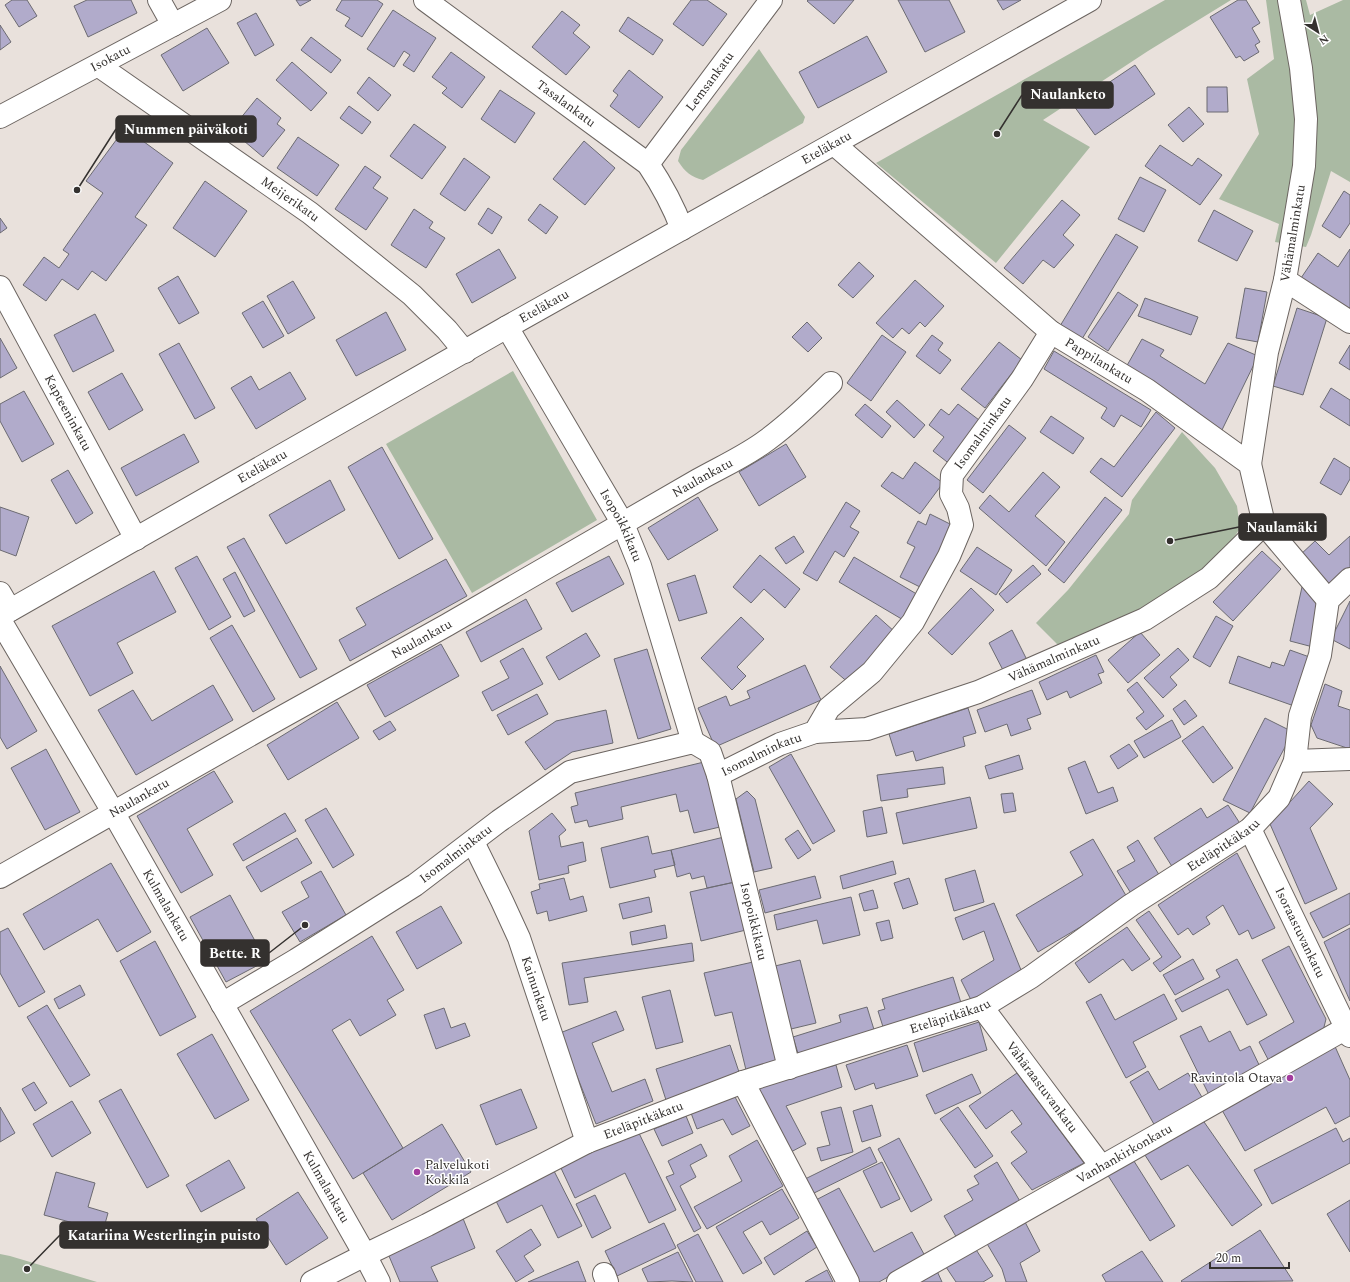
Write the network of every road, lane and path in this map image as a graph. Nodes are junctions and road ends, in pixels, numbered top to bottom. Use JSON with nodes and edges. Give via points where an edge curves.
{"nodes":[{"id":1,"x":159,"y":0,"type":"edge"},
{"id":2,"x":220,"y":0,"type":"edge"},
{"id":3,"x":425,"y":0,"type":"edge"},
{"id":4,"x":771,"y":0,"type":"edge"},
{"id":5,"x":1090,"y":0,"type":"edge"},
{"id":6,"x":1288,"y":0,"type":"edge"},
{"id":7,"x":173,"y":25,"type":"junction"},
{"id":8,"x":99,"y":66,"type":"junction"},
{"id":9,"x":0,"y":117,"type":"edge"},
{"id":10,"x":834,"y":144,"type":"junction"},
{"id":11,"x":648,"y":164,"type":"junction"},
{"id":12,"x":682,"y":229,"type":"junction"},
{"id":13,"x":1285,"y":280,"type":"junction"},
{"id":14,"x":0,"y":287,"type":"edge"},
{"id":15,"x":1350,"y":322,"type":"edge"},
{"id":16,"x":507,"y":327,"type":"junction"},
{"id":17,"x":1051,"y":332,"type":"junction"},
{"id":18,"x":465,"y":352,"type":"junction"},
{"id":19,"x":831,"y":383,"type":"dead end"},
{"id":20,"x":1250,"y":464,"type":"junction"},
{"id":21,"x":623,"y":524,"type":"junction"},
{"id":22,"x":1264,"y":524,"type":"junction"},
{"id":23,"x":136,"y":539,"type":"junction"},
{"id":24,"x":1350,"y":579,"type":"edge"},
{"id":25,"x":1328,"y":600,"type":"junction"},
{"id":26,"x":2,"y":610,"type":"edge"},
{"id":27,"x":815,"y":732,"type":"junction"},
{"id":28,"x":693,"y":742,"type":"junction"},
{"id":29,"x":1350,"y":759,"type":"edge"},
{"id":30,"x":1295,"y":761,"type":"junction"},
{"id":31,"x":718,"y":775,"type":"junction"},
{"id":32,"x":113,"y":812,"type":"junction"},
{"id":33,"x":1250,"y":829,"type":"junction"},
{"id":34,"x":473,"y":842,"type":"junction"},
{"id":35,"x":0,"y":877,"type":"edge"},
{"id":36,"x":222,"y":1004,"type":"junction"},
{"id":37,"x":982,"y":1008,"type":"junction"},
{"id":38,"x":1349,"y":1030,"type":"edge"},
{"id":39,"x":789,"y":1068,"type":"junction"},
{"id":40,"x":743,"y":1082,"type":"junction"},
{"id":41,"x":587,"y":1142,"type":"junction"},
{"id":42,"x":1101,"y":1166,"type":"junction"},
{"id":43,"x":365,"y":1254,"type":"junction"},
{"id":44,"x":312,"y":1282,"type":"edge"},
{"id":45,"x":379,"y":1282,"type":"edge"},
{"id":46,"x":848,"y":1282,"type":"edge"},
{"id":47,"x":898,"y":1282,"type":"edge"}],
"edges":[{"from":1,"to":7,"type":"street"},
{"from":2,"to":7,"type":"street","name":"Isokatu"},
{"from":3,"to":11,"type":"street","name":"Tasalankatu"},
{"from":4,"to":11,"type":"street","name":"Lemsankatu"},
{"from":5,"to":10,"type":"street","name":"Eteläkatu"},
{"from":6,"to":13,"type":"street","name":"Vähämalminkatu","via":[[1301,68],[1306,119],[1304,166]]},
{"from":7,"to":8,"type":"street","name":"Isokatu"},
{"from":8,"to":9,"type":"street","name":"Isokatu"},
{"from":8,"to":18,"type":"street","name":"Meijerikatu","via":[[310,213],[412,295]]},
{"from":10,"to":12,"type":"street","name":"Eteläkatu"},
{"from":10,"to":17,"type":"street","name":"Pappilankatu"},
{"from":11,"to":12,"type":"street","name":"Tasalankatu","via":[[672,203]]},
{"from":12,"to":16,"type":"street","name":"Eteläkatu"},
{"from":13,"to":15,"type":"street"},
{"from":13,"to":20,"type":"street","name":"Vähämalminkatu","via":[[1266,352]]},
{"from":14,"to":23,"type":"street","name":"Kapteeninkatu"},
{"from":16,"to":18,"type":"street","name":"Eteläkatu"},
{"from":16,"to":21,"type":"street","name":"Isopoikkikatu"},
{"from":17,"to":20,"type":"street","name":"Pappilankatu","via":[[1147,390]]},
{"from":17,"to":27,"type":"street","name":"Isomalminkatu","via":[[1022,379],[952,475],[951,494],[962,525],[949,556],[913,622],[872,672],[828,708]]},
{"from":18,"to":23,"type":"street","name":"Eteläkatu"},
{"from":19,"to":21,"type":"street","name":"Naulankatu","via":[[766,441]]},
{"from":20,"to":22,"type":"street"},
{"from":21,"to":28,"type":"street","name":"Isopoikkikatu","via":[[640,566]]},
{"from":21,"to":32,"type":"street","name":"Naulankatu"},
{"from":22,"to":25,"type":"street"},
{"from":22,"to":27,"type":"street","name":"Vähämalminkatu","via":[[1209,578],[1145,619],[978,692],[867,729]]},
{"from":23,"to":26,"type":"street","name":"Eteläkatu"},
{"from":24,"to":25,"type":"street"},
{"from":25,"to":30,"type":"street","name":"Eteläpitkäkatu","via":[[1320,655],[1300,716]]},
{"from":26,"to":32,"type":"street","name":"Kulmalankatu"},
{"from":27,"to":31,"type":"street","name":"Isomalminkatu","via":[[780,744]]},
{"from":28,"to":31,"type":"street","name":"Isomalminkatu","via":[[710,752]]},
{"from":28,"to":34,"type":"street","name":"Isomalminkatu","via":[[570,772]]},
{"from":29,"to":30,"type":"street"},
{"from":30,"to":33,"type":"street","name":"Eteläpitkäkatu","via":[[1279,798]]},
{"from":31,"to":39,"type":"street","name":"Isopoikkikatu"},
{"from":32,"to":35,"type":"street","name":"Naulankatu"},
{"from":32,"to":36,"type":"street","name":"Kulmalankatu"},
{"from":33,"to":37,"type":"street","name":"Eteläpitkäkatu","via":[[1131,905],[1031,977]]},
{"from":33,"to":38,"type":"street","name":"Isoraastuvankatu"},
{"from":34,"to":36,"type":"street","name":"Isomalminkatu","via":[[375,911]]},
{"from":34,"to":41,"type":"street","name":"Kainunkatu","via":[[519,938]]},
{"from":36,"to":43,"type":"street","name":"Kulmalankatu"},
{"from":37,"to":39,"type":"street","name":"Eteläpitkäkatu"},
{"from":37,"to":42,"type":"street","name":"Vähäraastuvankatu"},
{"from":38,"to":42,"type":"street","name":"Vanhankirkonkatu"},
{"from":39,"to":40,"type":"street","name":"Eteläpitkäkatu"},
{"from":40,"to":41,"type":"street","name":"Eteläpitkäkatu"},
{"from":40,"to":46,"type":"street"},
{"from":41,"to":43,"type":"street","name":"Eteläpitkäkatu","via":[[427,1225]]},
{"from":42,"to":47,"type":"street","name":"Vanhankirkonkatu"},
{"from":43,"to":44,"type":"street","name":"Eteläpitkäkatu"},
{"from":43,"to":45,"type":"street","name":"Kulmalankatu"}]}
